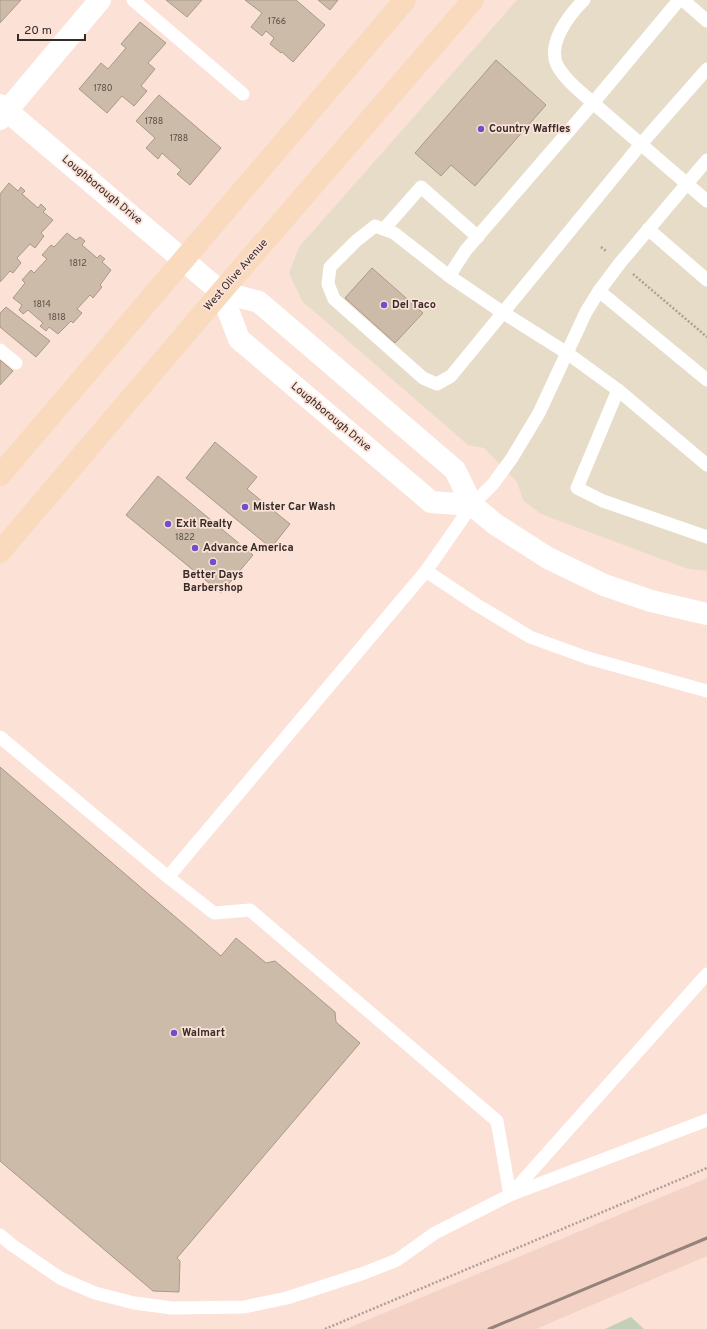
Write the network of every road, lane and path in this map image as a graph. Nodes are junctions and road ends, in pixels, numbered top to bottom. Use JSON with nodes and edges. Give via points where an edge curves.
{"nodes":[{"id":1,"x":100,"y":0,"type":"edge"},
{"id":2,"x":133,"y":0,"type":"edge"},
{"id":3,"x":405,"y":0,"type":"edge"},
{"id":4,"x":472,"y":0,"type":"edge"},
{"id":5,"x":584,"y":0,"type":"edge"},
{"id":6,"x":679,"y":0,"type":"edge"},
{"id":7,"x":682,"y":0,"type":"edge"},
{"id":8,"x":707,"y":21,"type":"edge"},
{"id":9,"x":707,"y":69,"type":"edge"},
{"id":10,"x":243,"y":94,"type":"dead end"},
{"id":11,"x":593,"y":103,"type":"junction"},
{"id":12,"x":2,"y":112,"type":"edge"},
{"id":13,"x":641,"y":144,"type":"junction"},
{"id":14,"x":707,"y":160,"type":"edge"},
{"id":15,"x":687,"y":184,"type":"junction"},
{"id":16,"x":707,"y":201,"type":"edge"},
{"id":17,"x":384,"y":229,"type":"junction"},
{"id":18,"x":648,"y":229,"type":"junction"},
{"id":19,"x":478,"y":236,"type":"junction"},
{"id":20,"x":601,"y":246,"type":"dead end"},
{"id":21,"x":184,"y":259,"type":"junction"},
{"id":22,"x":620,"y":263,"type":"junction"},
{"id":23,"x":449,"y":276,"type":"junction"},
{"id":24,"x":707,"y":280,"type":"edge"},
{"id":25,"x":599,"y":291,"type":"junction"},
{"id":26,"x":221,"y":292,"type":"junction"},
{"id":27,"x":502,"y":312,"type":"junction"},
{"id":28,"x":707,"y":337,"type":"edge"},
{"id":29,"x":0,"y":350,"type":"edge"},
{"id":30,"x":567,"y":353,"type":"junction"},
{"id":31,"x":16,"y":363,"type":"dead end"},
{"id":32,"x":707,"y":380,"type":"edge"},
{"id":33,"x":618,"y":390,"type":"junction"},
{"id":34,"x":707,"y":465,"type":"edge"},
{"id":35,"x":0,"y":475,"type":"edge"},
{"id":36,"x":472,"y":505,"type":"junction"},
{"id":37,"x":707,"y":537,"type":"edge"},
{"id":38,"x":0,"y":552,"type":"edge"},
{"id":39,"x":426,"y":571,"type":"junction"},
{"id":40,"x":707,"y":614,"type":"edge"},
{"id":41,"x":707,"y":691,"type":"edge"},
{"id":42,"x":0,"y":737,"type":"edge"},
{"id":43,"x":168,"y":878,"type":"junction"},
{"id":44,"x":707,"y":974,"type":"edge"},
{"id":45,"x":707,"y":1120,"type":"edge"},
{"id":46,"x":707,"y":1168,"type":"edge"},
{"id":47,"x":510,"y":1196,"type":"junction"},
{"id":48,"x":0,"y":1235,"type":"edge"},
{"id":49,"x":325,"y":1329,"type":"edge"}],
"edges":[{"from":1,"to":12,"type":"street"},
{"from":2,"to":10,"type":"lane"},
{"from":3,"to":21,"type":"main road"},
{"from":4,"to":26,"type":"main road","name":"West Olive Avenue"},
{"from":5,"to":11,"type":"lane","via":[[562,26],[554,46],[557,64],[571,84]]},
{"from":6,"to":11,"type":"lane"},
{"from":7,"to":8,"type":"lane"},
{"from":9,"to":13,"type":"lane"},
{"from":11,"to":13,"type":"lane"},
{"from":11,"to":19,"type":"lane"},
{"from":12,"to":21,"type":"street","name":"Loughborough Drive"},
{"from":13,"to":15,"type":"lane"},
{"from":13,"to":27,"type":"lane"},
{"from":14,"to":15,"type":"lane"},
{"from":15,"to":16,"type":"lane"},
{"from":15,"to":18,"type":"lane"},
{"from":17,"to":19,"type":"lane","via":[[421,187]]},
{"from":17,"to":23,"type":"lane","via":[[394,233]]},
{"from":17,"to":27,"type":"lane","via":[[376,226],[351,246],[330,267],[328,284],[334,299],[422,378],[437,384],[451,376]]},
{"from":18,"to":22,"type":"lane"},
{"from":18,"to":24,"type":"lane"},
{"from":19,"to":23,"type":"lane"},
{"from":20,"to":22,"type":"path"},
{"from":21,"to":26,"type":"street","name":"Loughborough Drive"},
{"from":21,"to":35,"type":"main road"},
{"from":22,"to":25,"type":"lane"},
{"from":22,"to":28,"type":"path"},
{"from":23,"to":27,"type":"lane"},
{"from":25,"to":30,"type":"lane"},
{"from":25,"to":32,"type":"lane"},
{"from":26,"to":36,"type":"street","name":"Loughborough Drive","via":[[259,302],[454,470]]},
{"from":26,"to":36,"type":"street","name":"Loughborough Drive","via":[[239,339],[431,502]]},
{"from":26,"to":38,"type":"main road","name":"West Olive Avenue"},
{"from":27,"to":30,"type":"lane"},
{"from":29,"to":31,"type":"lane"},
{"from":30,"to":33,"type":"lane"},
{"from":30,"to":36,"type":"lane","via":[[550,392],[526,436],[493,484]]},
{"from":33,"to":34,"type":"lane"},
{"from":33,"to":37,"type":"lane","via":[[577,488],[603,501]]},
{"from":36,"to":39,"type":"lane"},
{"from":36,"to":40,"type":"street","name":"Loughborough Drive","via":[[495,524],[548,558],[604,585],[651,601]]},
{"from":39,"to":41,"type":"lane","via":[[530,636],[588,658]]},
{"from":39,"to":43,"type":"lane"},
{"from":42,"to":43,"type":"lane"},
{"from":43,"to":47,"type":"lane","via":[[214,913],[250,910],[497,1122]]},
{"from":44,"to":47,"type":"lane"},
{"from":45,"to":47,"type":"lane"},
{"from":46,"to":49,"type":"path"},
{"from":47,"to":48,"type":"lane","via":[[435,1234],[397,1260],[287,1298],[244,1307],[172,1308],[134,1303],[95,1293],[60,1278]]}]}
